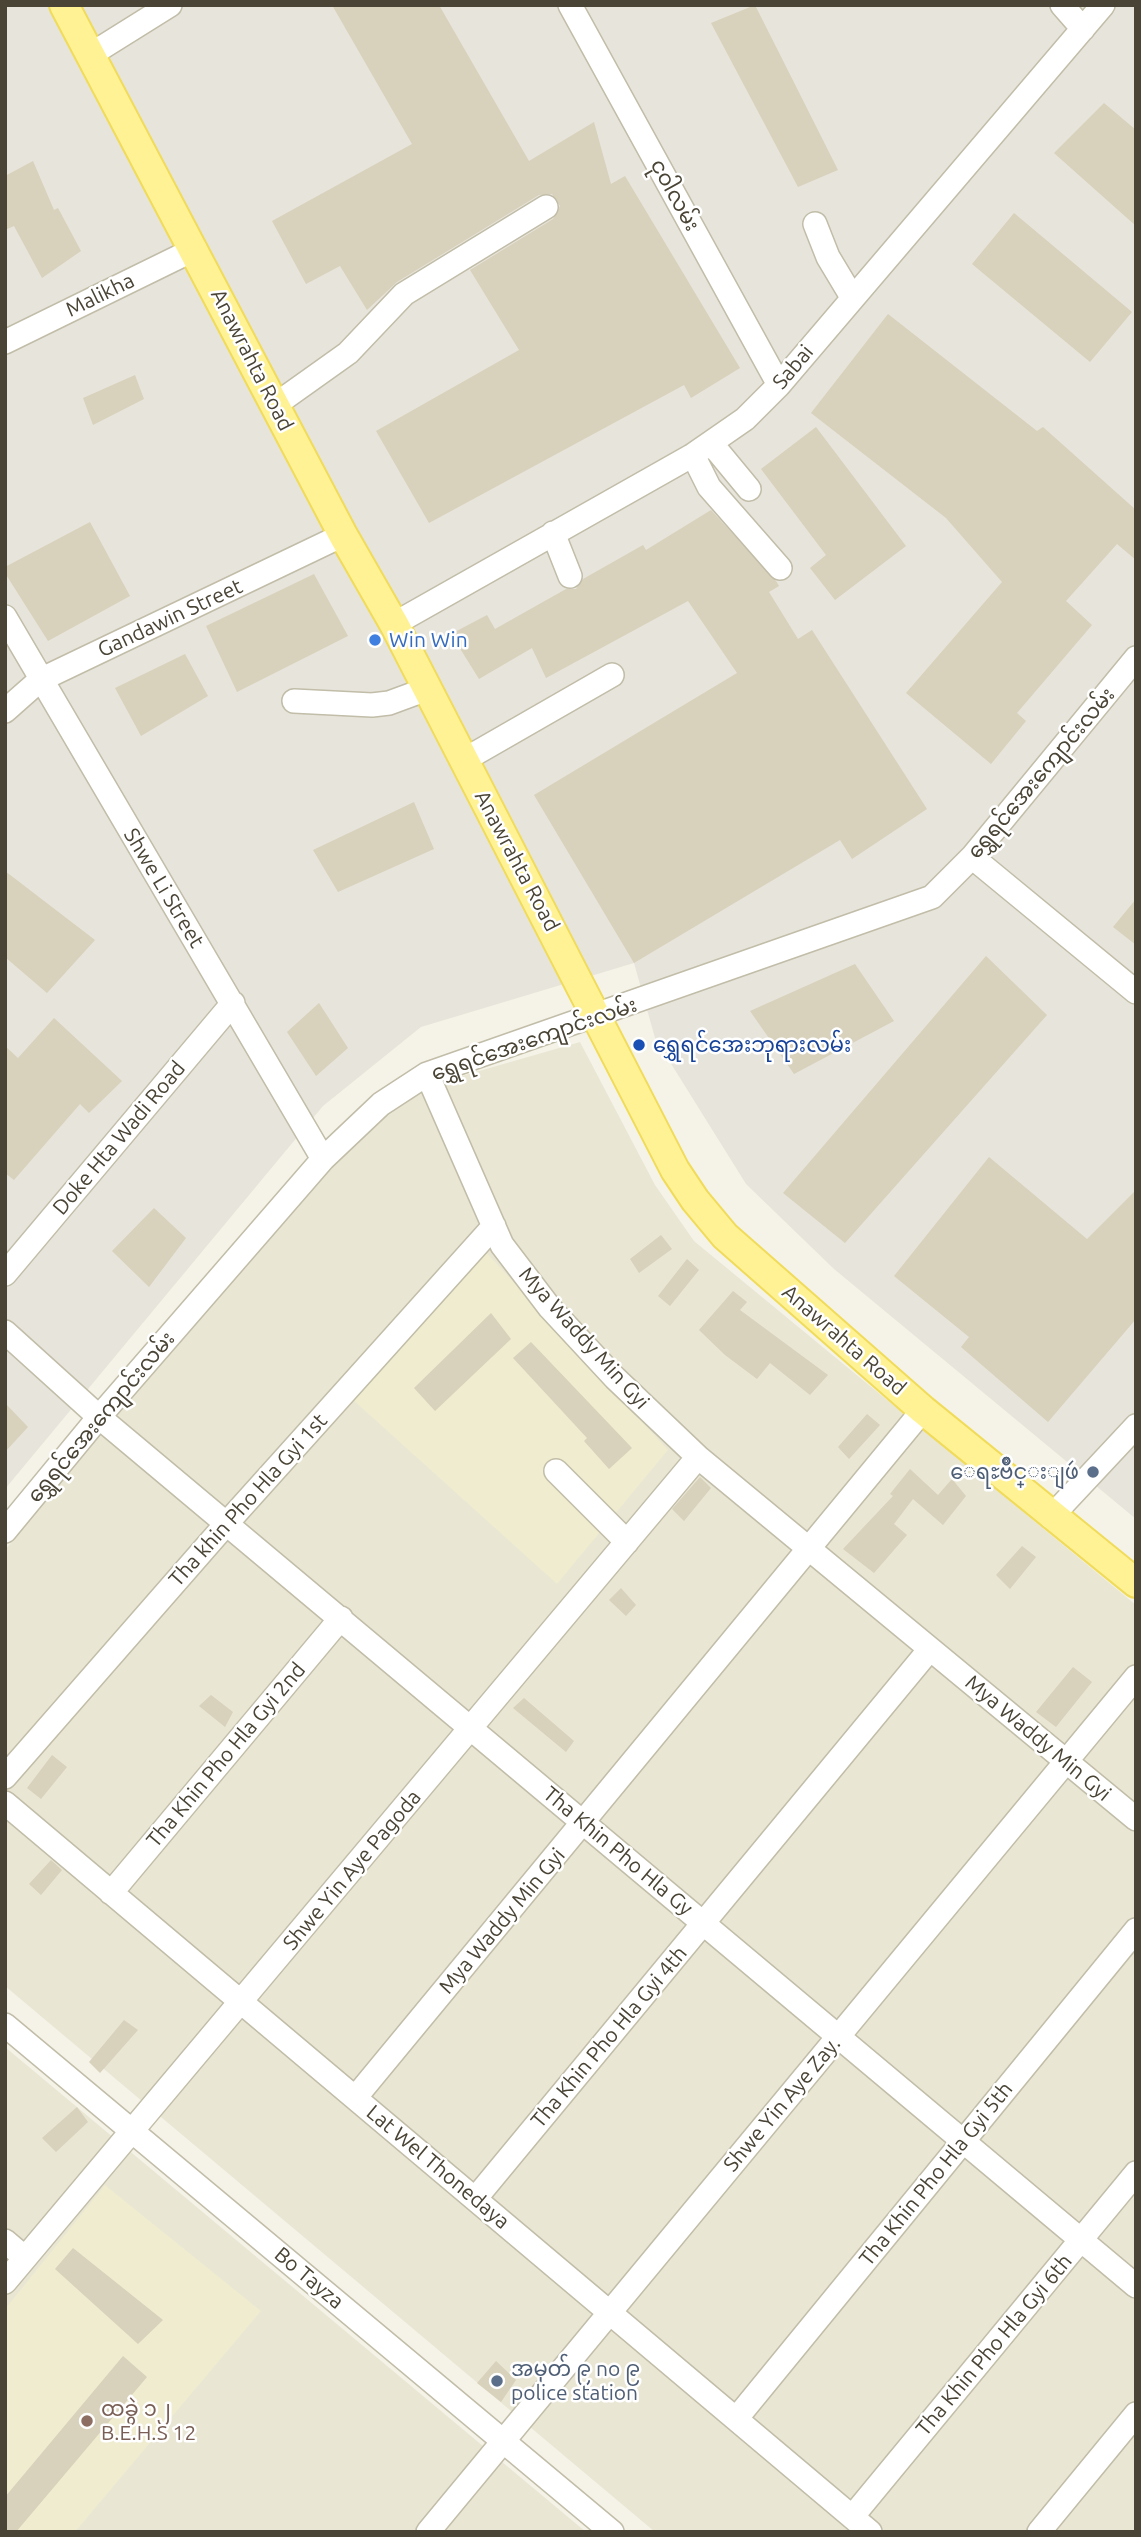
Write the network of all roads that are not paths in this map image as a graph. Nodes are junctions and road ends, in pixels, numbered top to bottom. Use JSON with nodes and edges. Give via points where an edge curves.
{"nodes":[{"id":1,"x":64,"y":5,"type":"edge"},
{"id":2,"x":170,"y":5,"type":"edge"},
{"id":3,"x":570,"y":5,"type":"edge"},
{"id":4,"x":1062,"y":5,"type":"edge"},
{"id":5,"x":1103,"y":5,"type":"edge"},
{"id":6,"x":1083,"y":29,"type":"junction"},
{"id":7,"x":90,"y":55,"type":"junction"},
{"id":8,"x":547,"y":207,"type":"dead end"},
{"id":9,"x":815,"y":224,"type":"dead end"},
{"id":10,"x":195,"y":249,"type":"junction"},
{"id":11,"x":852,"y":297,"type":"junction"},
{"id":12,"x":5,"y":342,"type":"edge"},
{"id":13,"x":779,"y":385,"type":"junction"},
{"id":14,"x":275,"y":405,"type":"junction"},
{"id":15,"x":702,"y":449,"type":"junction"},
{"id":16,"x":749,"y":489,"type":"dead end"},
{"id":17,"x":553,"y":533,"type":"junction"},
{"id":18,"x":343,"y":535,"type":"junction"},
{"id":19,"x":780,"y":568,"type":"dead end"},
{"id":20,"x":570,"y":576,"type":"dead end"},
{"id":21,"x":5,"y":617,"type":"edge"},
{"id":22,"x":394,"y":624,"type":"junction"},
{"id":23,"x":1136,"y":658,"type":"edge"},
{"id":24,"x":612,"y":675,"type":"dead end"},
{"id":25,"x":40,"y":680,"type":"junction"},
{"id":26,"x":428,"y":689,"type":"junction"},
{"id":27,"x":294,"y":701,"type":"dead end"},
{"id":28,"x":5,"y":711,"type":"edge"},
{"id":29,"x":464,"y":760,"type":"junction"},
{"id":30,"x":972,"y":857,"type":"junction"},
{"id":31,"x":1136,"y":992,"type":"edge"},
{"id":32,"x":233,"y":1003,"type":"junction"},
{"id":33,"x":598,"y":1017,"type":"junction"},
{"id":34,"x":427,"y":1074,"type":"junction"},
{"id":35,"x":323,"y":1159,"type":"junction"},
{"id":36,"x":494,"y":1226,"type":"junction"},
{"id":37,"x":5,"y":1274,"type":"edge"},
{"id":38,"x":5,"y":1332,"type":"edge"},
{"id":39,"x":923,"y":1410,"type":"junction"},
{"id":40,"x":99,"y":1417,"type":"junction"},
{"id":41,"x":1136,"y":1426,"type":"edge"},
{"id":42,"x":698,"y":1457,"type":"junction"},
{"id":43,"x":556,"y":1471,"type":"dead end"},
{"id":44,"x":1051,"y":1517,"type":"junction"},
{"id":45,"x":227,"y":1523,"type":"junction"},
{"id":46,"x":5,"y":1531,"type":"edge"},
{"id":47,"x":627,"y":1542,"type":"junction"},
{"id":48,"x":810,"y":1549,"type":"junction"},
{"id":49,"x":1132,"y":1573,"type":"edge"},
{"id":50,"x":341,"y":1618,"type":"junction"},
{"id":51,"x":930,"y":1649,"type":"junction"},
{"id":52,"x":1136,"y":1676,"type":"edge"},
{"id":53,"x":471,"y":1727,"type":"junction"},
{"id":54,"x":1066,"y":1762,"type":"junction"},
{"id":55,"x":5,"y":1777,"type":"edge"},
{"id":56,"x":5,"y":1803,"type":"edge"},
{"id":57,"x":1136,"y":1819,"type":"edge"},
{"id":58,"x":584,"y":1822,"type":"junction"},
{"id":59,"x":111,"y":1893,"type":"junction"},
{"id":60,"x":704,"y":1922,"type":"junction"},
{"id":61,"x":1136,"y":1930,"type":"edge"},
{"id":62,"x":241,"y":2002,"type":"junction"},
{"id":63,"x":5,"y":2025,"type":"edge"},
{"id":64,"x":839,"y":2036,"type":"junction"},
{"id":65,"x":355,"y":2098,"type":"junction"},
{"id":66,"x":132,"y":2131,"type":"junction"},
{"id":67,"x":963,"y":2140,"type":"junction"},
{"id":68,"x":1136,"y":2173,"type":"edge"},
{"id":69,"x":475,"y":2199,"type":"junction"},
{"id":70,"x":1081,"y":2239,"type":"junction"},
{"id":71,"x":5,"y":2241,"type":"edge"},
{"id":72,"x":25,"y":2258,"type":"junction"},
{"id":73,"x":5,"y":2282,"type":"edge"},
{"id":74,"x":1136,"y":2286,"type":"edge"},
{"id":75,"x":610,"y":2312,"type":"junction"},
{"id":76,"x":1136,"y":2414,"type":"edge"},
{"id":77,"x":736,"y":2419,"type":"junction"},
{"id":78,"x":503,"y":2441,"type":"junction"},
{"id":79,"x":852,"y":2516,"type":"junction"},
{"id":80,"x":428,"y":2532,"type":"edge"},
{"id":81,"x":612,"y":2532,"type":"edge"},
{"id":82,"x":870,"y":2532,"type":"edge"},
{"id":83,"x":1039,"y":2532,"type":"edge"}],
"edges":[{"from":1,"to":7,"type":"main road","name":"Anawrahta Road"},
{"from":2,"to":7,"type":"street"},
{"from":3,"to":13,"type":"street","name":"ငုဝါလမ်း"},
{"from":4,"to":6,"type":"street"},
{"from":5,"to":6,"type":"street","name":"Sabai"},
{"from":6,"to":11,"type":"street","name":"Sabai"},
{"from":7,"to":10,"type":"main road","name":"Anawrahta Road"},
{"from":8,"to":14,"type":"street","via":[[404,293],[348,353]]},
{"from":9,"to":11,"type":"street"},
{"from":10,"to":12,"type":"street","name":"Malikha"},
{"from":10,"to":14,"type":"main road","name":"Anawrahta Road"},
{"from":11,"to":13,"type":"street","name":"Sabai"},
{"from":13,"to":15,"type":"street","name":"Sabai","via":[[746,419]]},
{"from":14,"to":18,"type":"main road","name":"Anawrahta Road"},
{"from":15,"to":16,"type":"street"},
{"from":15,"to":17,"type":"street","name":"Sabai"},
{"from":15,"to":19,"type":"street","via":[[709,487]]},
{"from":17,"to":20,"type":"street"},
{"from":17,"to":22,"type":"street","name":"Sabai"},
{"from":18,"to":22,"type":"main road","name":"Anawrahta Road"},
{"from":18,"to":25,"type":"street","name":"Gandawin Street"},
{"from":21,"to":25,"type":"street","name":"Shwe Li Street"},
{"from":22,"to":26,"type":"main road","name":"Anawrahta Road"},
{"from":23,"to":30,"type":"street","name":"ရွှေရင်အေးကျောင်းလမ်း"},
{"from":24,"to":29,"type":"street"},
{"from":25,"to":28,"type":"street","name":"Gandawin Street"},
{"from":25,"to":32,"type":"street","name":"Shwe Li Street"},
{"from":26,"to":27,"type":"street","via":[[372,705]]},
{"from":26,"to":29,"type":"main road","name":"Anawrahta Road"},
{"from":29,"to":33,"type":"main road","name":"Anawrahta Road"},
{"from":30,"to":31,"type":"street"},
{"from":30,"to":33,"type":"street","name":"ရွှေရင်အေးကျောင်းလမ်း","via":[[932,897]]},
{"from":32,"to":35,"type":"street","name":"Shwe Li Street"},
{"from":32,"to":37,"type":"street","name":"Doke Hta Wadi Road"},
{"from":33,"to":34,"type":"street","name":"ရွှေရင်အေးကျောင်းလမ်း"},
{"from":33,"to":39,"type":"main road","name":"Anawrahta Road","via":[[675,1170],[695,1200],[726,1236]]},
{"from":34,"to":35,"type":"street","name":"ရွှေရင်အေးကျောင်းလမ်း","via":[[381,1104]]},
{"from":34,"to":36,"type":"street","name":"Mya Waddy Min Gyi"},
{"from":35,"to":40,"type":"street","name":"ရွှေရင်အေးကျောင်းလမ်း"},
{"from":36,"to":42,"type":"street","name":"Mya Waddy Min Gyi","via":[[502,1245],[550,1308]]},
{"from":36,"to":45,"type":"street","name":"Tha khin Pho Hla Gyi 1st"},
{"from":38,"to":40,"type":"street","name":"Tha Khin Pho Hla Gy"},
{"from":39,"to":44,"type":"main road","name":"Anawrahta Road"},
{"from":39,"to":48,"type":"street","name":"Mya Waddy Min Gyi"},
{"from":40,"to":45,"type":"street","name":"Tha Khin Pho Hla Gy"},
{"from":40,"to":46,"type":"street","name":"ရွှေရင်အေးကျောင်းလမ်း"},
{"from":41,"to":44,"type":"street"},
{"from":42,"to":47,"type":"street","name":"Shwe Yin Aye Pagoda"},
{"from":42,"to":48,"type":"street","name":"Mya Waddy Min Gyi"},
{"from":43,"to":47,"type":"street"},
{"from":44,"to":49,"type":"main road","name":"Anawrahta Road"},
{"from":45,"to":50,"type":"street","name":"Tha Khin Pho Hla Gy"},
{"from":45,"to":55,"type":"street","name":"Tha khin Pho Hla Gyi 1st"},
{"from":47,"to":53,"type":"street","name":"Shwe Yin Aye Pagoda"},
{"from":48,"to":51,"type":"street","name":"Mya Waddy Min Gyi"},
{"from":48,"to":58,"type":"street","name":"Mya Waddy Min Gyi"},
{"from":50,"to":53,"type":"street","name":"Tha Khin Pho Hla Gy"},
{"from":50,"to":59,"type":"street","name":"Tha Khin Pho Hla Gyi 2nd"},
{"from":51,"to":54,"type":"street","name":"Mya Waddy Min Gyi"},
{"from":51,"to":60,"type":"street","name":"Tha Khin Pho Hla Gyi 4th"},
{"from":52,"to":54,"type":"street","name":"Shwe Yin Aye Zay."},
{"from":53,"to":58,"type":"street","name":"Tha Khin Pho Hla Gy"},
{"from":53,"to":62,"type":"street","name":"Shwe Yin Aye Pagoda"},
{"from":54,"to":57,"type":"street","name":"Mya Waddy Min Gyi"},
{"from":54,"to":64,"type":"street","name":"Shwe Yin Aye Zay."},
{"from":56,"to":59,"type":"street","name":"Lat Wel Thonedaya"},
{"from":58,"to":60,"type":"street","name":"Tha Khin Pho Hla Gy"},
{"from":58,"to":65,"type":"street","name":"Mya Waddy Min Gyi"},
{"from":59,"to":62,"type":"street","name":"Lat Wel Thonedaya"},
{"from":60,"to":64,"type":"street","name":"Tha Khin Pho Hla Gy"},
{"from":60,"to":69,"type":"street","name":"Tha Khin Pho Hla Gyi 4th"},
{"from":61,"to":67,"type":"street","name":"Tha Khin Pho Hla Gyi 5th"},
{"from":62,"to":65,"type":"street","name":"Lat Wel Thonedaya"},
{"from":62,"to":66,"type":"street","name":"Shwe Yin Aye Pagoda"},
{"from":63,"to":66,"type":"street","name":"Bo Tayza"},
{"from":64,"to":67,"type":"street","name":"Tha Khin Pho Hla Gy"},
{"from":64,"to":75,"type":"street","name":"Shwe Yin Aye Zay."},
{"from":65,"to":69,"type":"street","name":"Lat Wel Thonedaya"},
{"from":66,"to":72,"type":"street","name":"Shwe Yin Aye Pagoda"},
{"from":66,"to":78,"type":"street","name":"Bo Tayza"},
{"from":67,"to":70,"type":"street","name":"Tha Khin Pho Hla Gy"},
{"from":67,"to":77,"type":"street","name":"Tha Khin Pho Hla Gyi 5th"},
{"from":68,"to":70,"type":"street","name":"Tha Khin Pho Hla Gyi 6th"},
{"from":69,"to":75,"type":"street","name":"Lat Wel Thonedaya"},
{"from":70,"to":74,"type":"street","name":"Tha Khin Pho Hla Gy"},
{"from":70,"to":79,"type":"street","name":"Tha Khin Pho Hla Gyi 6th"},
{"from":71,"to":72,"type":"street"},
{"from":72,"to":73,"type":"street","name":"Shwe Yin Aye Pagoda"},
{"from":75,"to":77,"type":"street","name":"Lat Wel Thonedaya"},
{"from":75,"to":78,"type":"street","name":"Shwe Yin Aye Zay."},
{"from":76,"to":83,"type":"street"},
{"from":77,"to":79,"type":"street","name":"Lat Wel Thonedaya"},
{"from":78,"to":80,"type":"street","name":"Shwe Yin Aye Zay."},
{"from":78,"to":81,"type":"street","name":"Bo Tayza"},
{"from":79,"to":82,"type":"street","name":"Lat Wel Thonedaya"}]}
